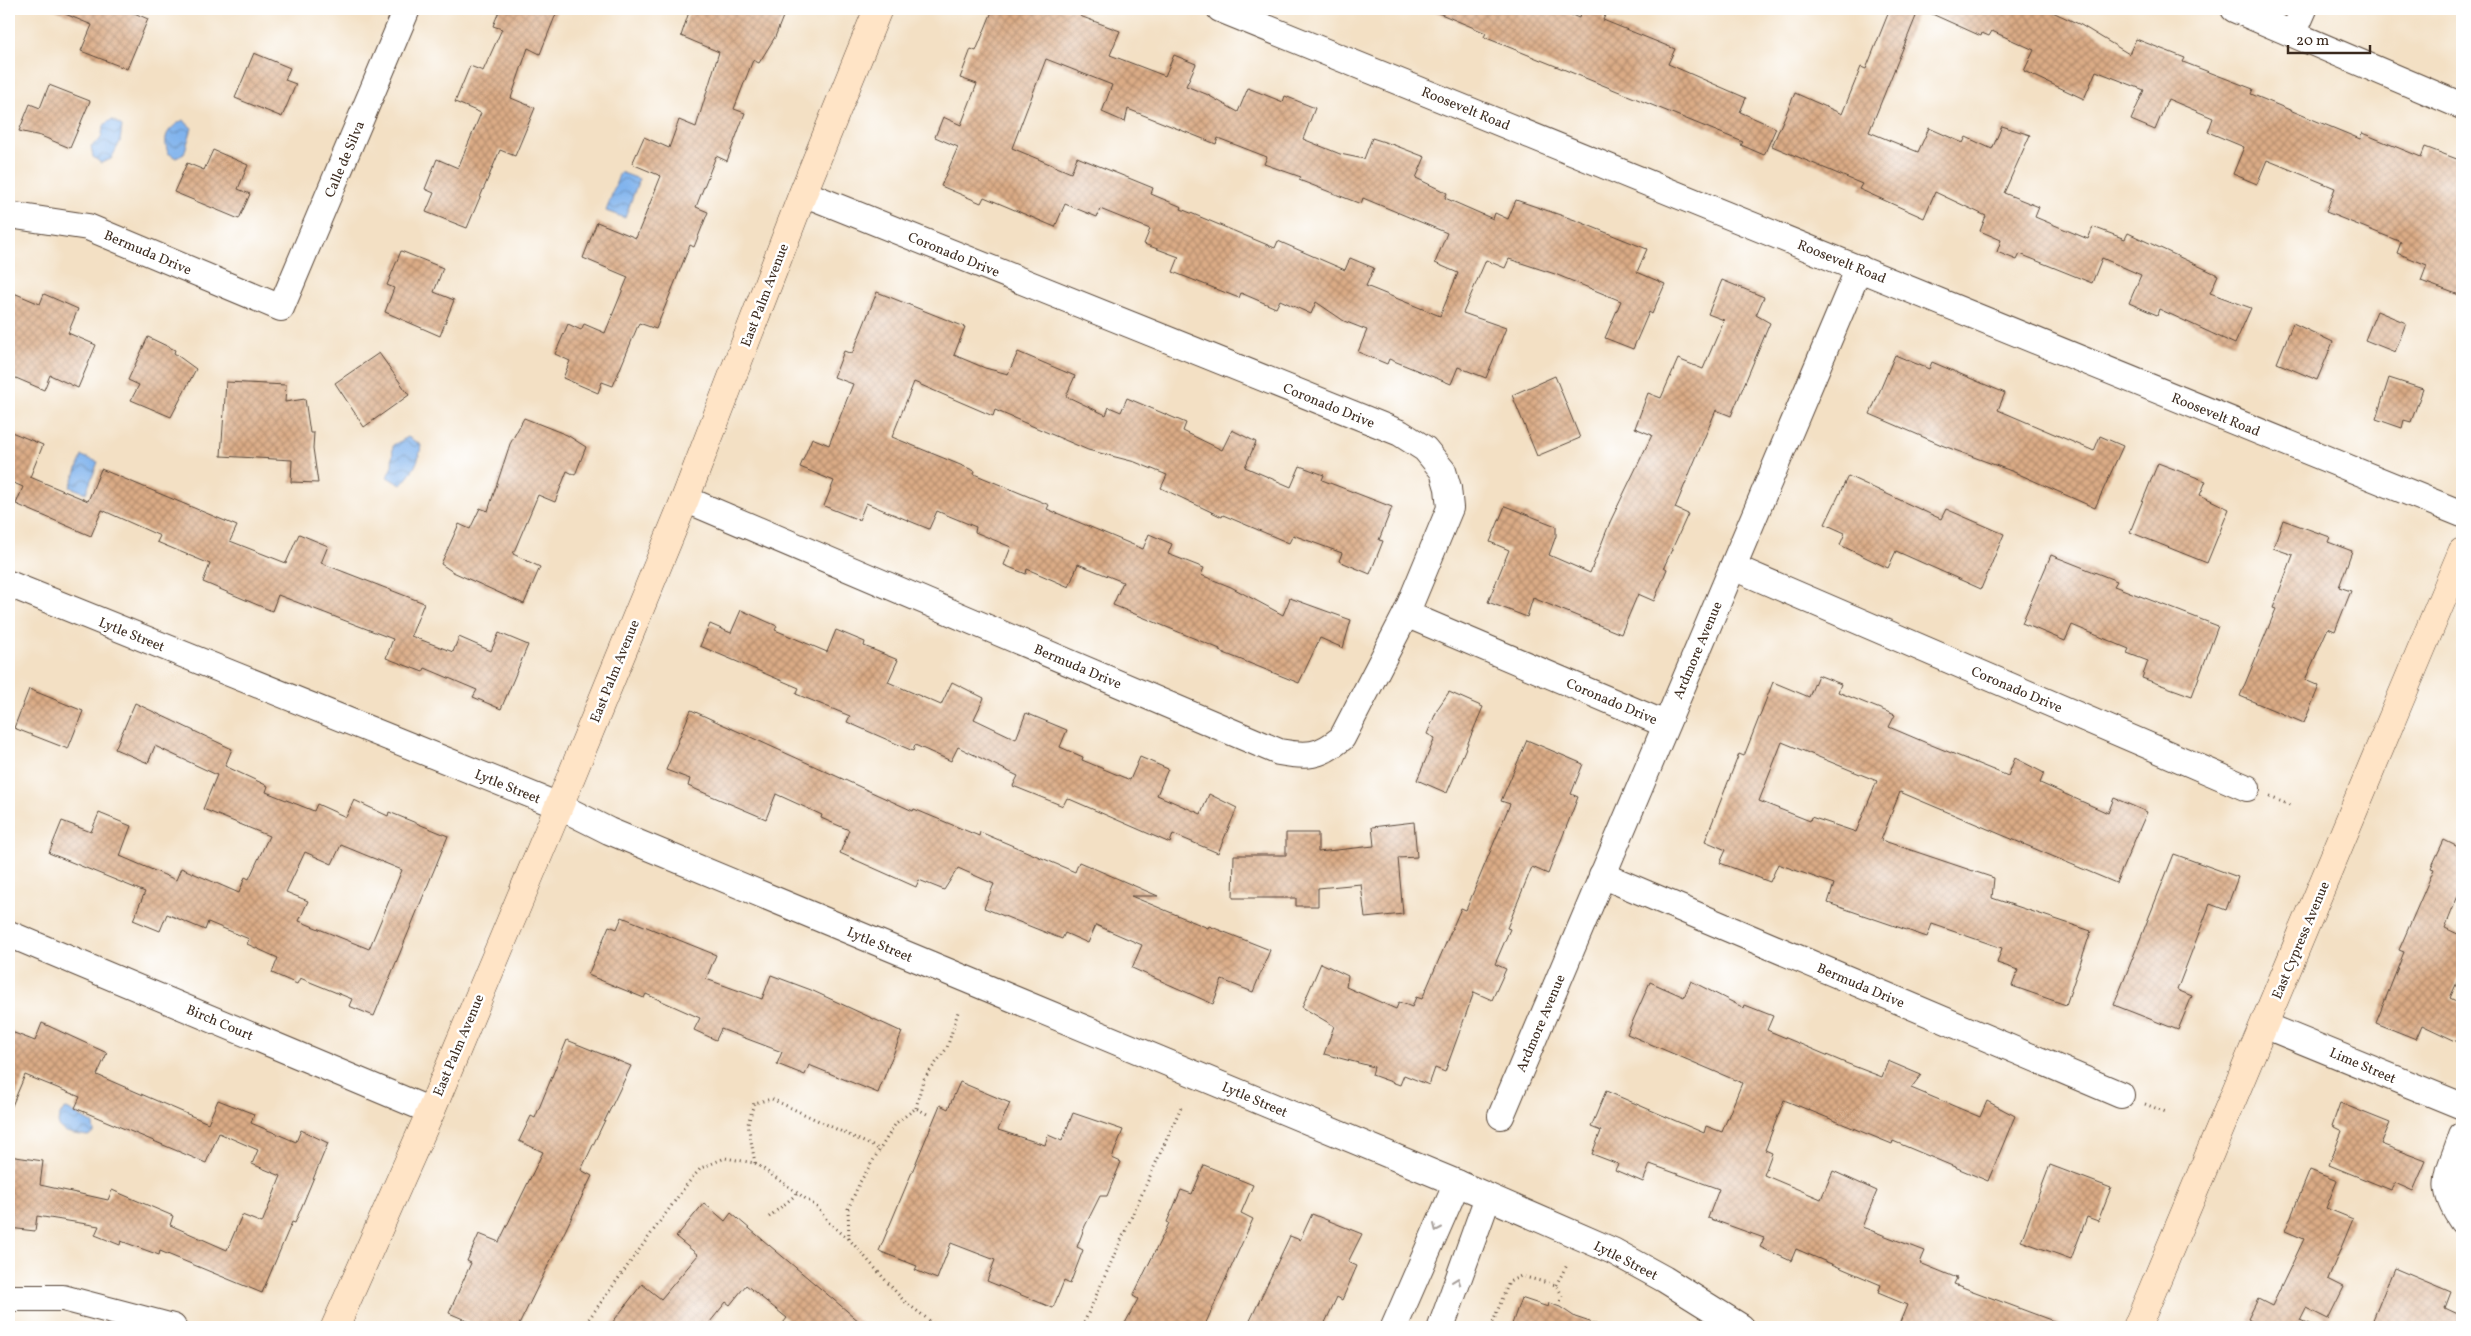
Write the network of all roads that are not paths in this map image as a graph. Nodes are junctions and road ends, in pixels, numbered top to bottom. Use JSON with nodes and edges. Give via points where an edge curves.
{"nodes":[{"id":1,"x":407,"y":9,"type":"edge"},
{"id":2,"x":878,"y":9,"type":"edge"},
{"id":3,"x":1220,"y":9,"type":"edge"},
{"id":4,"x":2234,"y":9,"type":"edge"},
{"id":5,"x":2304,"y":9,"type":"edge"},
{"id":6,"x":2293,"y":34,"type":"junction"},
{"id":7,"x":2462,"y":106,"type":"edge"},
{"id":8,"x":803,"y":193,"type":"junction"},
{"id":9,"x":9,"y":215,"type":"edge"},
{"id":10,"x":1859,"y":268,"type":"junction"},
{"id":11,"x":281,"y":308,"type":"joint"},
{"id":12,"x":685,"y":499,"type":"junction"},
{"id":13,"x":2462,"y":514,"type":"edge"},
{"id":14,"x":2462,"y":552,"type":"edge"},
{"id":15,"x":1733,"y":567,"type":"junction"},
{"id":16,"x":9,"y":584,"type":"edge"},
{"id":17,"x":1406,"y":614,"type":"junction"},
{"id":18,"x":1665,"y":724,"type":"junction"},
{"id":19,"x":2246,"y":788,"type":"dead end"},
{"id":20,"x":559,"y":806,"type":"junction"},
{"id":21,"x":1602,"y":876,"type":"junction"},
{"id":22,"x":9,"y":934,"type":"edge"},
{"id":23,"x":2264,"y":1025,"type":"junction"},
{"id":24,"x":2121,"y":1095,"type":"dead end"},
{"id":25,"x":2462,"y":1106,"type":"edge"},
{"id":26,"x":431,"y":1111,"type":"junction"},
{"id":27,"x":1501,"y":1116,"type":"dead end"},
{"id":28,"x":2462,"y":1136,"type":"edge"},
{"id":29,"x":1457,"y":1183,"type":"junction"},
{"id":30,"x":1488,"y":1197,"type":"junction"},
{"id":31,"x":2462,"y":1221,"type":"edge"},
{"id":32,"x":9,"y":1298,"type":"edge"},
{"id":33,"x":173,"y":1327,"type":"edge"},
{"id":34,"x":335,"y":1327,"type":"edge"},
{"id":35,"x":1394,"y":1327,"type":"edge"},
{"id":36,"x":1441,"y":1327,"type":"edge"},
{"id":37,"x":1741,"y":1327,"type":"edge"},
{"id":38,"x":2138,"y":1327,"type":"edge"}],
"edges":[{"from":1,"to":11,"type":"street","name":"Calle de Silva"},
{"from":2,"to":8,"type":"street","name":"East Palm Avenue"},
{"from":3,"to":10,"type":"street","name":"Roosevelt Road"},
{"from":4,"to":6,"type":"street"},
{"from":5,"to":6,"type":"street"},
{"from":6,"to":7,"type":"street"},
{"from":8,"to":12,"type":"street","name":"East Palm Avenue"},
{"from":8,"to":17,"type":"street","name":"Coronado Drive","via":[[1400,434],[1425,449],[1443,471],[1450,508]]},
{"from":9,"to":11,"type":"street","name":"Bermuda Drive","via":[[88,226]]},
{"from":10,"to":13,"type":"street","name":"Roosevelt Road"},
{"from":10,"to":15,"type":"street","name":"Ardmore Avenue"},
{"from":12,"to":17,"type":"street","name":"Bermuda Drive","via":[[1279,752],[1305,757],[1328,750],[1342,738]]},
{"from":12,"to":20,"type":"street","name":"East Palm Avenue"},
{"from":14,"to":23,"type":"street","name":"East Cypress Avenue"},
{"from":15,"to":18,"type":"street","name":"Ardmore Avenue"},
{"from":15,"to":19,"type":"street","name":"Coronado Drive"},
{"from":16,"to":20,"type":"street","name":"Lytle Street"},
{"from":17,"to":18,"type":"street","name":"Coronado Drive"},
{"from":18,"to":21,"type":"street","name":"Ardmore Avenue"},
{"from":20,"to":26,"type":"street","name":"East Palm Avenue"},
{"from":20,"to":29,"type":"street","name":"Lytle Street","via":[[608,831]]},
{"from":21,"to":24,"type":"street","name":"Bermuda Drive"},
{"from":21,"to":27,"type":"street","name":"Ardmore Avenue"},
{"from":22,"to":26,"type":"street","name":"Birch Court"},
{"from":23,"to":25,"type":"street","name":"Lime Street"},
{"from":23,"to":38,"type":"street","name":"East Cypress Avenue"},
{"from":26,"to":34,"type":"street","name":"East Palm Avenue"},
{"from":28,"to":31,"type":"street","via":[[2446,1184],[2448,1198]]},
{"from":29,"to":30,"type":"street","name":"Lytle Street"},
{"from":29,"to":35,"type":"street","one_way":true},
{"from":36,"to":30,"type":"street","one_way":true},
{"from":30,"to":37,"type":"street","name":"Lytle Street","via":[[1613,1251]]},
{"from":32,"to":33,"type":"street","via":[[63,1298]]}]}
